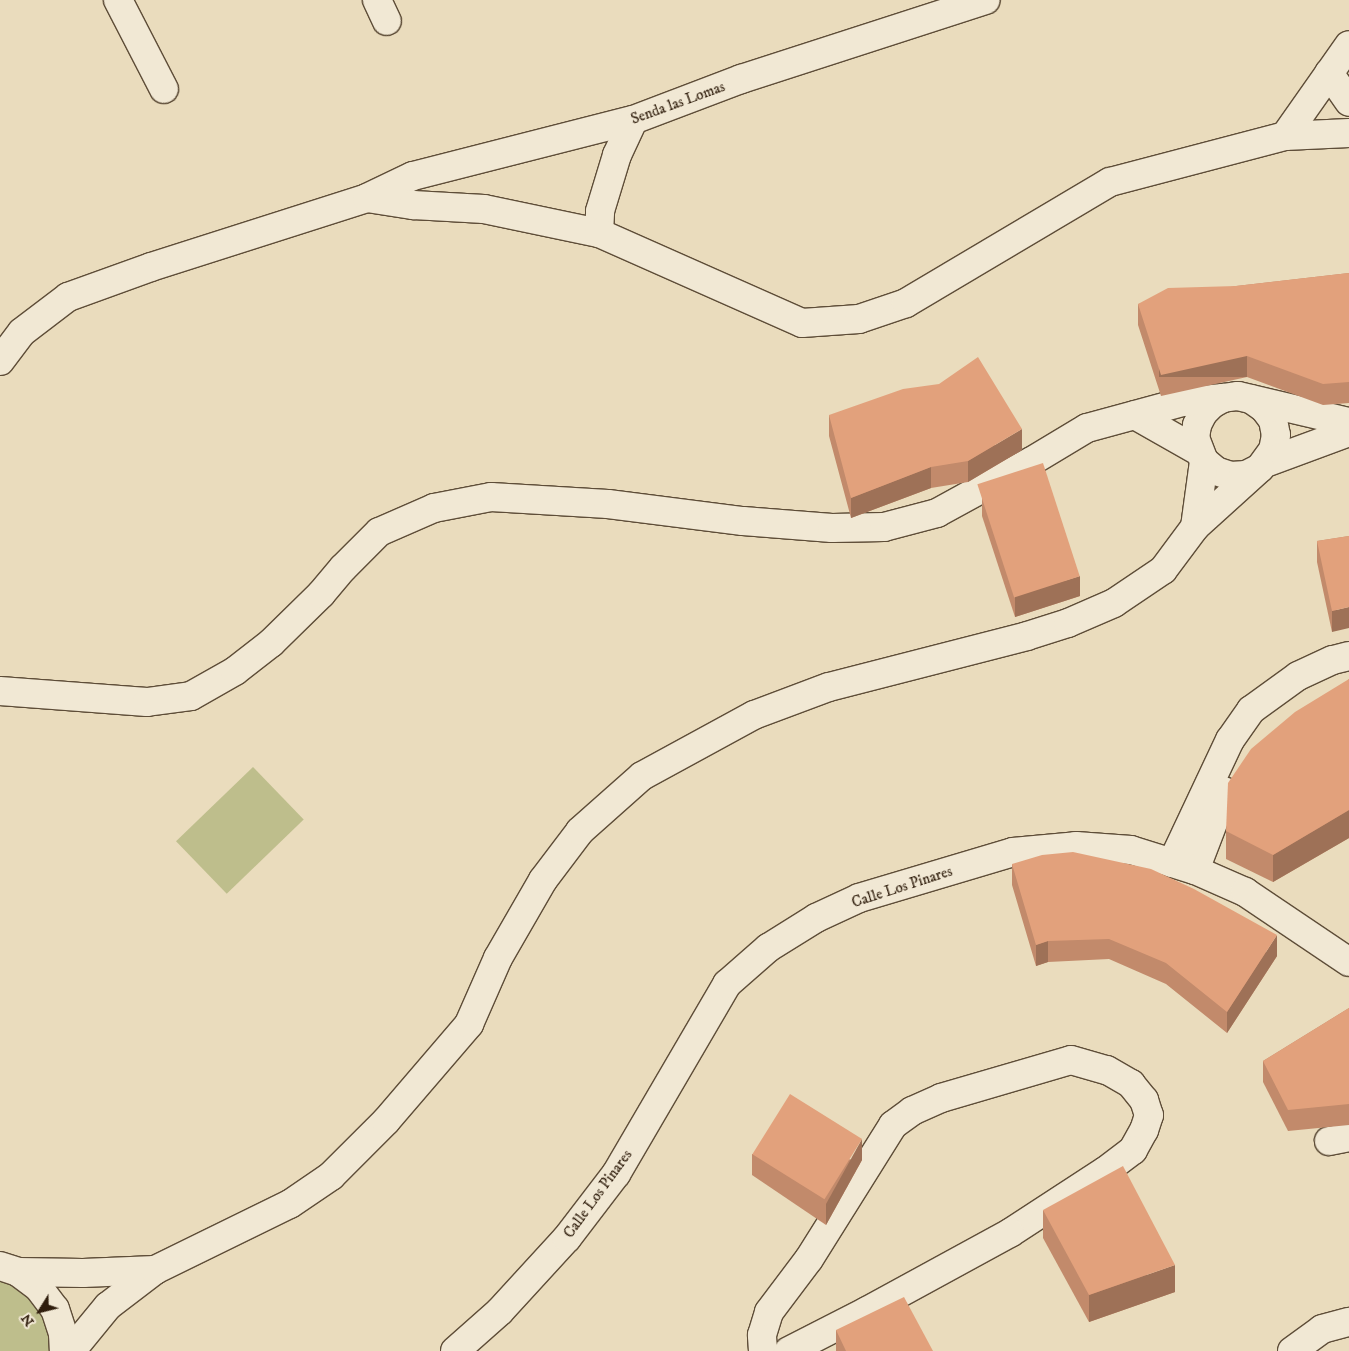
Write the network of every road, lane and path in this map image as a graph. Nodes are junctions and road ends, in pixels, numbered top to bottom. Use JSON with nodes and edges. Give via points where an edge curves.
{"nodes":[{"id":1,"x":118,"y":0,"type":"edge"},
{"id":2,"x":986,"y":0,"type":"edge"},
{"id":3,"x":1349,"y":45,"type":"edge"},
{"id":4,"x":1329,"y":73,"type":"junction"},
{"id":5,"x":164,"y":89,"type":"dead end"},
{"id":6,"x":1349,"y":102,"type":"edge"},
{"id":7,"x":633,"y":120,"type":"junction"},
{"id":8,"x":1349,"y":133,"type":"edge"},
{"id":9,"x":1285,"y":136,"type":"junction"},
{"id":10,"x":367,"y":198,"type":"junction"},
{"id":11,"x":599,"y":233,"type":"junction"},
{"id":12,"x":0,"y":361,"type":"edge"},
{"id":13,"x":1223,"y":398,"type":"junction"},
{"id":14,"x":1251,"y":399,"type":"junction"},
{"id":15,"x":1134,"y":415,"type":"junction"},
{"id":16,"x":1349,"y":422,"type":"edge"},
{"id":17,"x":1349,"y":432,"type":"edge"},
{"id":18,"x":1201,"y":456,"type":"junction"},
{"id":19,"x":1263,"y":466,"type":"junction"},
{"id":20,"x":1194,"y":528,"type":"junction"},
{"id":21,"x":1349,"y":656,"type":"edge"},
{"id":22,"x":0,"y":691,"type":"edge"},
{"id":23,"x":1252,"y":753,"type":"edge"},
{"id":24,"x":1183,"y":866,"type":"junction"},
{"id":25,"x":1349,"y":962,"type":"edge"},
{"id":26,"x":9,"y":1269,"type":"edge"},
{"id":27,"x":155,"y":1270,"type":"junction"},
{"id":28,"x":1349,"y":1322,"type":"edge"},
{"id":29,"x":480,"y":1341,"type":"edge"},
{"id":30,"x":64,"y":1351,"type":"edge"},
{"id":31,"x":71,"y":1351,"type":"edge"},
{"id":32,"x":455,"y":1351,"type":"edge"},
{"id":33,"x":763,"y":1351,"type":"edge"},
{"id":34,"x":789,"y":1351,"type":"edge"},
{"id":35,"x":1292,"y":1351,"type":"edge"}],
"edges":[{"from":1,"to":5,"type":"street"},
{"from":2,"to":7,"type":"street","name":"Senda las Lomas","via":[[741,79]]},
{"from":3,"to":4,"type":"street"},
{"from":4,"to":6,"type":"street"},
{"from":4,"to":9,"type":"street"},
{"from":7,"to":10,"type":"street","name":"Senda las Lomas","via":[[413,176]]},
{"from":7,"to":11,"type":"street","via":[[617,155],[600,211]]},
{"from":8,"to":9,"type":"street"},
{"from":9,"to":11,"type":"street","via":[[1110,182],[906,302],[859,319],[802,323]]},
{"from":10,"to":11,"type":"street","via":[[413,206],[484,209]]},
{"from":10,"to":12,"type":"street","name":"Senda las Lomas","via":[[68,297],[22,332]]},
{"from":13,"to":14,"type":"street","via":[[1238,396]]},
{"from":13,"to":15,"type":"street","via":[[1183,402]]},
{"from":13,"to":18,"type":"street","via":[[1203,413],[1197,425],[1195,438]]},
{"from":14,"to":16,"type":"street"},
{"from":14,"to":19,"type":"street","via":[[1273,420],[1276,435],[1274,450]]},
{"from":15,"to":18,"type":"street"},
{"from":15,"to":22,"type":"street","via":[[1086,428],[937,512],[884,527],[743,521],[608,504],[491,497],[434,508],[379,532],[271,643],[235,671],[191,696],[147,702]]},
{"from":17,"to":19,"type":"street"},
{"from":18,"to":19,"type":"street","via":[[1216,471],[1231,476],[1246,475]]},
{"from":18,"to":20,"type":"street"},
{"from":19,"to":20,"type":"street"},
{"from":20,"to":27,"type":"street","via":[[1163,570],[1114,603],[1027,636],[830,687],[754,715],[642,776],[580,831],[543,880],[498,958],[469,1024],[386,1121],[331,1176],[290,1204]]},
{"from":21,"to":24,"type":"street","via":[[1298,676],[1252,710],[1230,740]]},
{"from":23,"to":24,"type":"street","via":[[1221,798]]},
{"from":24,"to":25,"type":"street","name":"Calle Los Pinares","via":[[1246,892]]},
{"from":24,"to":29,"type":"street","name":"Calle Los Pinares","via":[[1131,850],[1076,846],[1013,852],[859,898],[816,918],[768,948],[727,984],[616,1174]]},
{"from":26,"to":27,"type":"street","via":[[83,1273]]},
{"from":26,"to":30,"type":"street","via":[[39,1288],[55,1309],[63,1334]]},
{"from":27,"to":31,"type":"street","via":[[108,1306]]},
{"from":28,"to":35,"type":"street","via":[[1322,1329]]},
{"from":29,"to":32,"type":"street","name":"Calle Los Pinares"},
{"from":33,"to":34,"type":"street","via":[[762,1334],[769,1312],[809,1259],[888,1132],[912,1111],[941,1098],[1071,1060],[1107,1070],[1131,1084],[1144,1100],[1149,1115],[1144,1130],[1133,1150],[1106,1171],[1010,1234]]}]}
